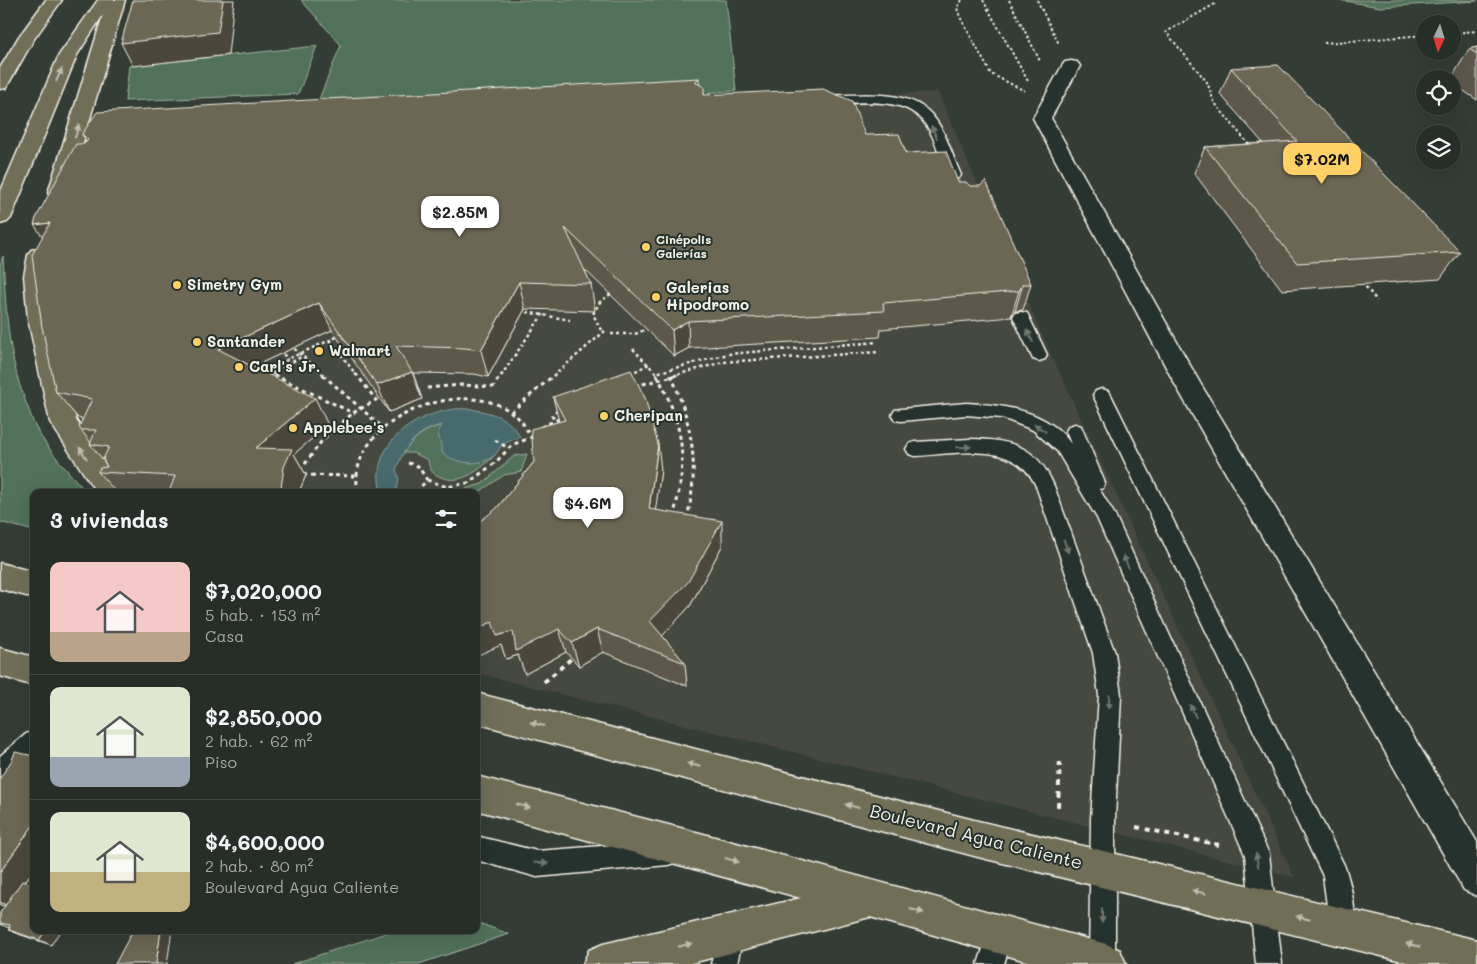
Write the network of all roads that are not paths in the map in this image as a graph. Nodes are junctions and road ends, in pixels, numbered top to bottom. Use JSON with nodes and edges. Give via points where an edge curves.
{"nodes":[{"id":1,"x":106,"y":0,"type":"edge"},
{"id":2,"x":117,"y":0,"type":"edge"},
{"id":3,"x":50,"y":4,"type":"edge"},
{"id":4,"x":0,"y":56,"type":"edge"},
{"id":5,"x":1071,"y":66,"type":"road end"},
{"id":6,"x":0,"y":84,"type":"edge"},
{"id":7,"x":810,"y":101,"type":"edge"},
{"id":8,"x":42,"y":167,"type":"edge"},
{"id":9,"x":961,"y":190,"type":"edge"},
{"id":10,"x":52,"y":211,"type":"edge"},
{"id":11,"x":0,"y":218,"type":"edge"},
{"id":12,"x":43,"y":237,"type":"edge"},
{"id":13,"x":1021,"y":316,"type":"edge"},
{"id":14,"x":1039,"y":355,"type":"dead end"},
{"id":15,"x":1102,"y":395,"type":"dead end"},
{"id":16,"x":901,"y":415,"type":"dead end"},
{"id":17,"x":1075,"y":431,"type":"dead end"},
{"id":18,"x":915,"y":449,"type":"dead end"},
{"id":19,"x":109,"y":489,"type":"edge"},
{"id":20,"x":1105,"y":515,"type":"junction"},
{"id":21,"x":0,"y":576,"type":"edge"},
{"id":22,"x":30,"y":585,"type":"edge"},
{"id":23,"x":0,"y":662,"type":"edge"},
{"id":24,"x":30,"y":671,"type":"edge"},
{"id":25,"x":480,"y":709,"type":"edge"},
{"id":26,"x":30,"y":746,"type":"edge"},
{"id":27,"x":30,"y":748,"type":"edge"},
{"id":28,"x":0,"y":771,"type":"edge"},
{"id":29,"x":480,"y":795,"type":"edge"},
{"id":30,"x":0,"y":802,"type":"edge"},
{"id":31,"x":480,"y":849,"type":"edge"},
{"id":32,"x":700,"y":851,"type":"junction"},
{"id":33,"x":1102,"y":869,"type":"junction"},
{"id":34,"x":1477,"y":877,"type":"edge"},
{"id":35,"x":870,"y":899,"type":"junction"},
{"id":36,"x":1263,"y":908,"type":"junction"},
{"id":37,"x":1343,"y":928,"type":"junction"},
{"id":38,"x":727,"y":949,"type":"edge"},
{"id":39,"x":996,"y":949,"type":"edge"},
{"id":40,"x":1477,"y":960,"type":"edge"},
{"id":41,"x":603,"y":964,"type":"edge"},
{"id":42,"x":1103,"y":964,"type":"edge"},
{"id":43,"x":1269,"y":964,"type":"edge"}],
"edges":[{"from":8,"to":1,"type":"main road","one_way":true,"via":[[68,54]]},
{"from":8,"to":2,"type":"main road","one_way":true,"via":[[101,43]]},
{"from":3,"to":4,"type":"main road"},
{"from":3,"to":6,"type":"main road"},
{"from":5,"to":34,"type":"street","via":[[1046,100],[1042,118],[1189,386]]},
{"from":9,"to":7,"type":"lane","one_way":true,"via":[[928,118],[917,108],[897,101],[858,98]]},
{"from":8,"to":10,"type":"main road"},
{"from":8,"to":11,"type":"main road"},
{"from":19,"to":12,"type":"main road","one_way":true,"via":[[63,422],[49,366],[35,276]]},
{"from":14,"to":13,"type":"lane","one_way":true},
{"from":15,"to":37,"type":"lane","via":[[1334,874]]},
{"from":20,"to":16,"type":"lane","one_way":true,"via":[[1064,446],[1039,425],[1004,412],[966,409]]},
{"from":17,"to":20,"type":"lane","via":[[1096,480]]},
{"from":18,"to":33,"type":"lane","one_way":true,"via":[[1002,448],[1023,456],[1037,469],[1045,486],[1104,653],[1110,695]]},
{"from":36,"to":20,"type":"lane","one_way":true,"via":[[1257,854]]},
{"from":21,"to":22,"type":"main road"},
{"from":23,"to":24,"type":"main road"},
{"from":33,"to":25,"type":"main road","name":"Boulevard Agua Caliente","one_way":true},
{"from":26,"to":28,"type":"lane"},
{"from":27,"to":30,"type":"lane","via":[[20,773]]},
{"from":29,"to":32,"type":"main road","one_way":true},
{"from":31,"to":32,"type":"lane","one_way":true,"via":[[537,864]]},
{"from":32,"to":35,"type":"main road","one_way":true},
{"from":36,"to":33,"type":"main road","name":"Boulevard Agua Caliente","one_way":true},
{"from":33,"to":42,"type":"lane","one_way":true},
{"from":35,"to":38,"type":"main road"},
{"from":35,"to":39,"type":"main road","one_way":true},
{"from":37,"to":36,"type":"main road","name":"Boulevard Agua Caliente","one_way":true},
{"from":36,"to":43,"type":"lane"},
{"from":40,"to":37,"type":"main road","name":"Boulevard Agua Caliente","one_way":true},
{"from":41,"to":38,"type":"main road","one_way":true},
{"from":39,"to":42,"type":"main road"}]}
